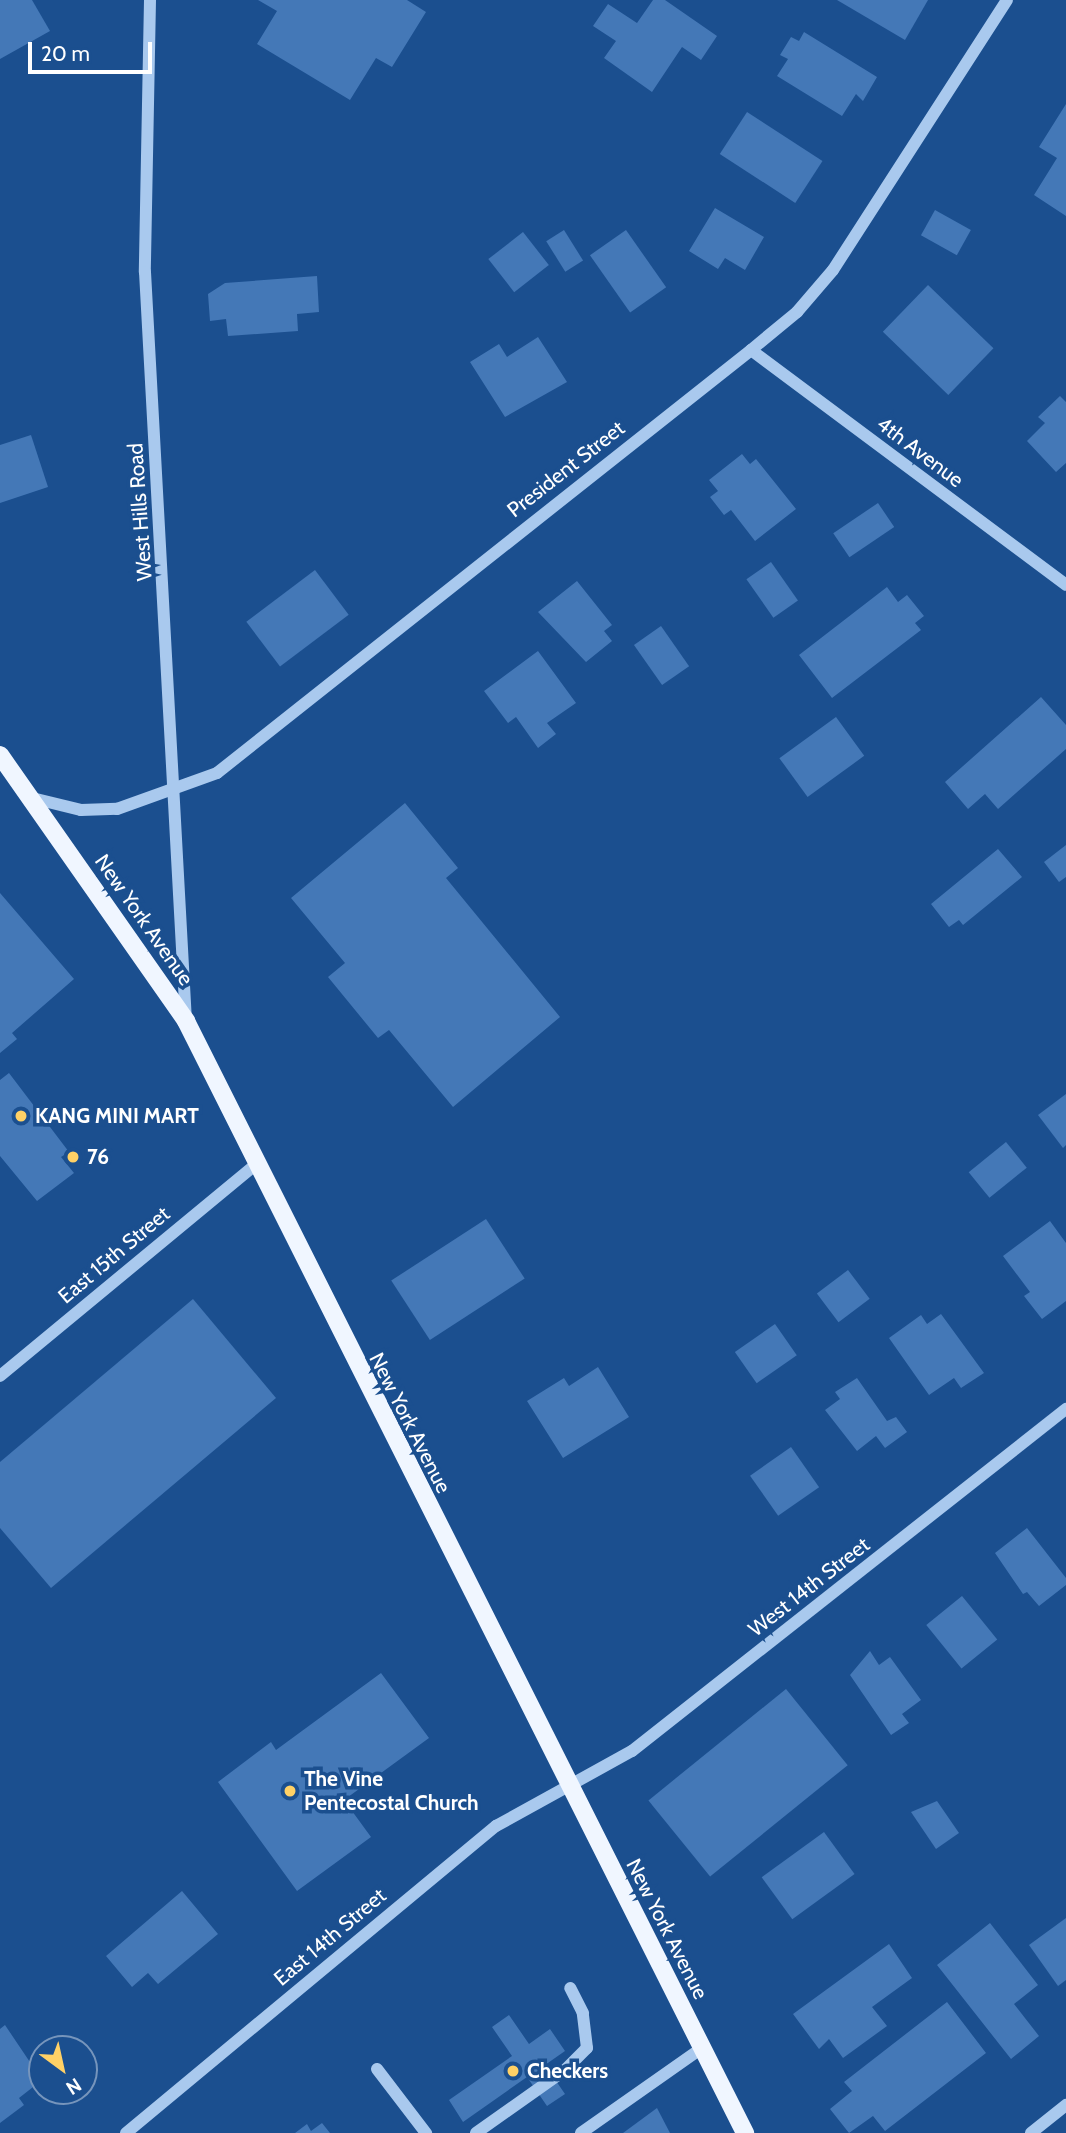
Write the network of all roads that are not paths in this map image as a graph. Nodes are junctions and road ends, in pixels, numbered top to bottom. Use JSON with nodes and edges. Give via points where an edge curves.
{"nodes":[{"id":1,"x":150,"y":0,"type":"edge"},
{"id":2,"x":1007,"y":0,"type":"edge"},
{"id":3,"x":751,"y":350,"type":"junction"},
{"id":4,"x":1066,"y":585,"type":"edge"},
{"id":5,"x":0,"y":755,"type":"edge"},
{"id":6,"x":177,"y":790,"type":"junction"},
{"id":7,"x":32,"y":798,"type":"junction"},
{"id":8,"x":186,"y":1021,"type":"junction"},
{"id":9,"x":255,"y":1165,"type":"junction"},
{"id":10,"x":0,"y":1376,"type":"edge"},
{"id":11,"x":1066,"y":1409,"type":"edge"},
{"id":12,"x":568,"y":1786,"type":"junction"},
{"id":13,"x":570,"y":1988,"type":"dead end"},
{"id":14,"x":702,"y":2048,"type":"junction"},
{"id":15,"x":377,"y":2069,"type":"dead end"},
{"id":16,"x":1066,"y":2105,"type":"edge"},
{"id":17,"x":126,"y":2133,"type":"edge"},
{"id":18,"x":426,"y":2133,"type":"edge"},
{"id":19,"x":476,"y":2133,"type":"edge"},
{"id":20,"x":581,"y":2133,"type":"edge"},
{"id":21,"x":745,"y":2133,"type":"edge"},
{"id":22,"x":1031,"y":2133,"type":"edge"}],
"edges":[{"from":1,"to":6,"type":"street","name":"West Hills Road","via":[[145,272]]},
{"from":2,"to":3,"type":"street","name":"President Street","via":[[833,271],[797,312]]},
{"from":3,"to":4,"type":"street","name":"4th Avenue"},
{"from":3,"to":6,"type":"street","name":"President Street","via":[[217,773]]},
{"from":5,"to":7,"type":"main road","name":"New York Avenue"},
{"from":6,"to":7,"type":"street","name":"President Street","via":[[117,809],[81,810]]},
{"from":6,"to":8,"type":"street","name":"West Hills Road"},
{"from":7,"to":8,"type":"main road","name":"New York Avenue"},
{"from":8,"to":9,"type":"main road","name":"New York Avenue"},
{"from":9,"to":10,"type":"street","name":"East 15th Street"},
{"from":9,"to":12,"type":"main road","name":"New York Avenue"},
{"from":11,"to":12,"type":"street","name":"West 14th Street","via":[[632,1751]]},
{"from":12,"to":14,"type":"main road","name":"New York Avenue"},
{"from":12,"to":17,"type":"street","name":"East 14th Street","via":[[496,1826]]},
{"from":13,"to":19,"type":"street","via":[[583,2013],[587,2048],[565,2070]]},
{"from":14,"to":20,"type":"street"},
{"from":14,"to":21,"type":"main road","name":"New York Avenue"},
{"from":15,"to":18,"type":"street"},
{"from":16,"to":22,"type":"street"}]}
